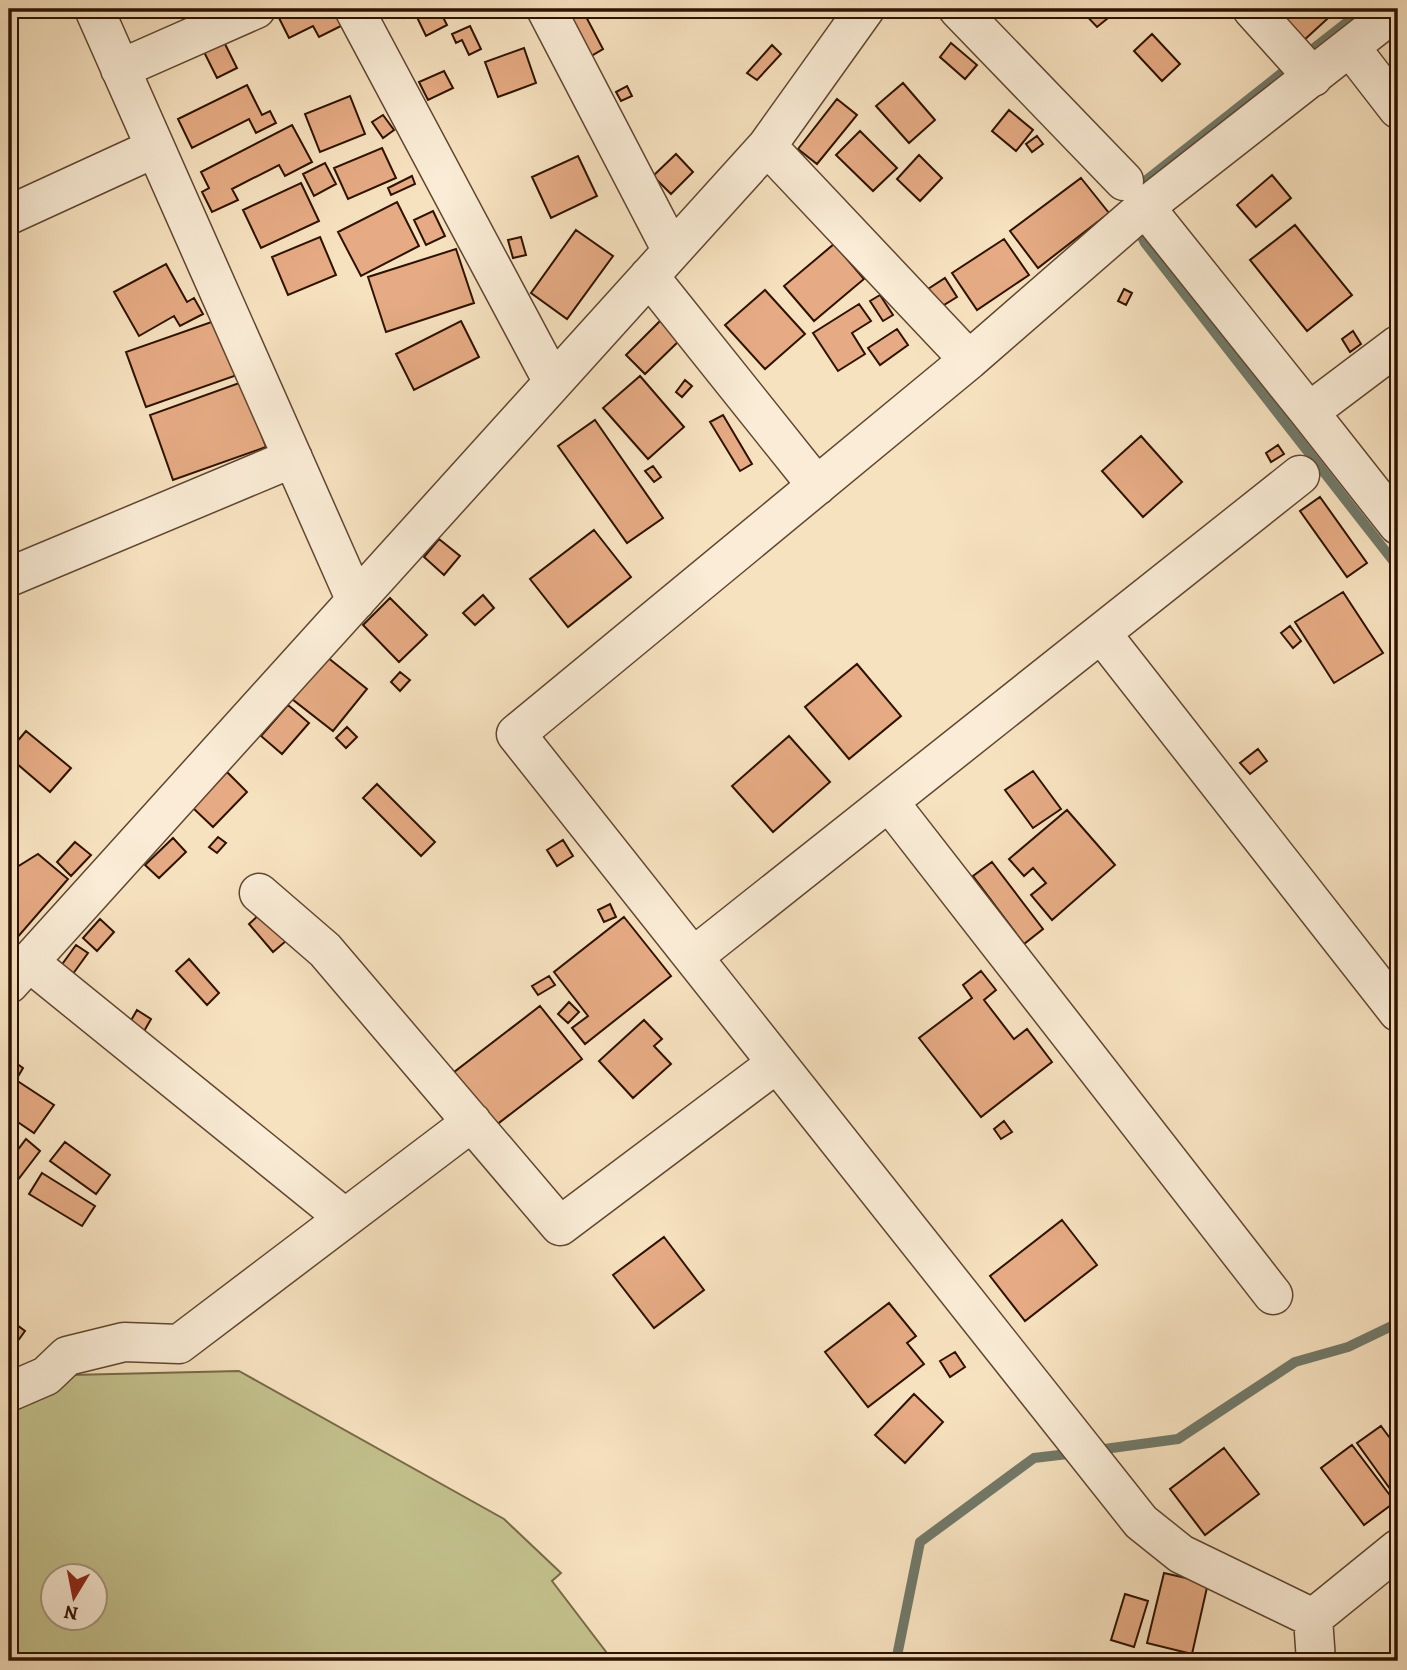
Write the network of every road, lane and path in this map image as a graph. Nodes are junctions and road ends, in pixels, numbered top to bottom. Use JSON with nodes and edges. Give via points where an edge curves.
{"nodes":[{"id":1,"x":94,"y":9,"type":"edge"},
{"id":2,"x":256,"y":9,"type":"edge"},
{"id":3,"x":354,"y":9,"type":"edge"},
{"id":4,"x":546,"y":9,"type":"edge"},
{"id":5,"x":865,"y":9,"type":"edge"},
{"id":6,"x":958,"y":9,"type":"edge"},
{"id":7,"x":1252,"y":9,"type":"edge"},
{"id":8,"x":1398,"y":9,"type":"edge"},
{"id":9,"x":1350,"y":47,"type":"junction"},
{"id":10,"x":120,"y":69,"type":"junction"},
{"id":11,"x":1313,"y":77,"type":"junction"},
{"id":12,"x":1398,"y":109,"type":"edge"},
{"id":13,"x":766,"y":146,"type":"junction"},
{"id":14,"x":155,"y":148,"type":"junction"},
{"id":15,"x":1134,"y":194,"type":"junction"},
{"id":16,"x":9,"y":215,"type":"edge"},
{"id":17,"x":661,"y":263,"type":"junction"},
{"id":18,"x":1398,"y":345,"type":"edge"},
{"id":19,"x":969,"y":360,"type":"junction"},
{"id":20,"x":553,"y":382,"type":"junction"},
{"id":21,"x":1309,"y":412,"type":"junction"},
{"id":22,"x":293,"y":458,"type":"junction"},
{"id":23,"x":1300,"y":475,"type":"dead end"},
{"id":24,"x":817,"y":486,"type":"junction"},
{"id":25,"x":1398,"y":526,"type":"edge"},
{"id":26,"x":9,"y":577,"type":"edge"},
{"id":27,"x":356,"y":601,"type":"junction"},
{"id":28,"x":1101,"y":633,"type":"junction"},
{"id":29,"x":889,"y":802,"type":"junction"},
{"id":30,"x":259,"y":893,"type":"dead end"},
{"id":31,"x":693,"y":957,"type":"junction"},
{"id":32,"x":19,"y":973,"type":"edge"},
{"id":33,"x":1398,"y":1012,"type":"edge"},
{"id":34,"x":777,"y":1063,"type":"junction"},
{"id":35,"x":472,"y":1122,"type":"junction"},
{"id":36,"x":345,"y":1218,"type":"junction"},
{"id":37,"x":1273,"y":1295,"type":"dead end"},
{"id":38,"x":9,"y":1392,"type":"edge"},
{"id":39,"x":1398,"y":1549,"type":"edge"},
{"id":40,"x":1313,"y":1618,"type":"junction"},
{"id":41,"x":1316,"y":1661,"type":"edge"}],
"edges":[{"from":1,"to":10,"type":"street"},
{"from":2,"to":10,"type":"street"},
{"from":3,"to":20,"type":"street"},
{"from":4,"to":17,"type":"street"},
{"from":5,"to":13,"type":"street"},
{"from":6,"to":15,"type":"street"},
{"from":7,"to":11,"type":"street"},
{"from":8,"to":9,"type":"street"},
{"from":9,"to":11,"type":"street"},
{"from":9,"to":12,"type":"street"},
{"from":10,"to":14,"type":"street"},
{"from":11,"to":15,"type":"street"},
{"from":13,"to":17,"type":"street"},
{"from":13,"to":19,"type":"street"},
{"from":14,"to":16,"type":"street"},
{"from":14,"to":22,"type":"street"},
{"from":15,"to":19,"type":"street"},
{"from":15,"to":21,"type":"street"},
{"from":17,"to":20,"type":"street"},
{"from":17,"to":24,"type":"street"},
{"from":18,"to":21,"type":"street"},
{"from":19,"to":24,"type":"street"},
{"from":20,"to":27,"type":"street"},
{"from":21,"to":25,"type":"street"},
{"from":22,"to":26,"type":"street"},
{"from":22,"to":27,"type":"street"},
{"from":23,"to":28,"type":"street"},
{"from":24,"to":31,"type":"street","via":[[516,734]]},
{"from":27,"to":32,"type":"street"},
{"from":28,"to":29,"type":"street"},
{"from":28,"to":33,"type":"street"},
{"from":29,"to":31,"type":"street"},
{"from":29,"to":37,"type":"street"},
{"from":30,"to":35,"type":"street","via":[[325,950]]},
{"from":31,"to":34,"type":"street"},
{"from":32,"to":36,"type":"street"},
{"from":34,"to":35,"type":"street","via":[[560,1226]]},
{"from":34,"to":40,"type":"street","via":[[1142,1522],[1181,1554]]},
{"from":35,"to":36,"type":"street"},
{"from":36,"to":38,"type":"street","via":[[178,1344],[124,1342],[66,1356],[46,1376]]},
{"from":39,"to":40,"type":"street"},
{"from":40,"to":41,"type":"street"}]}
